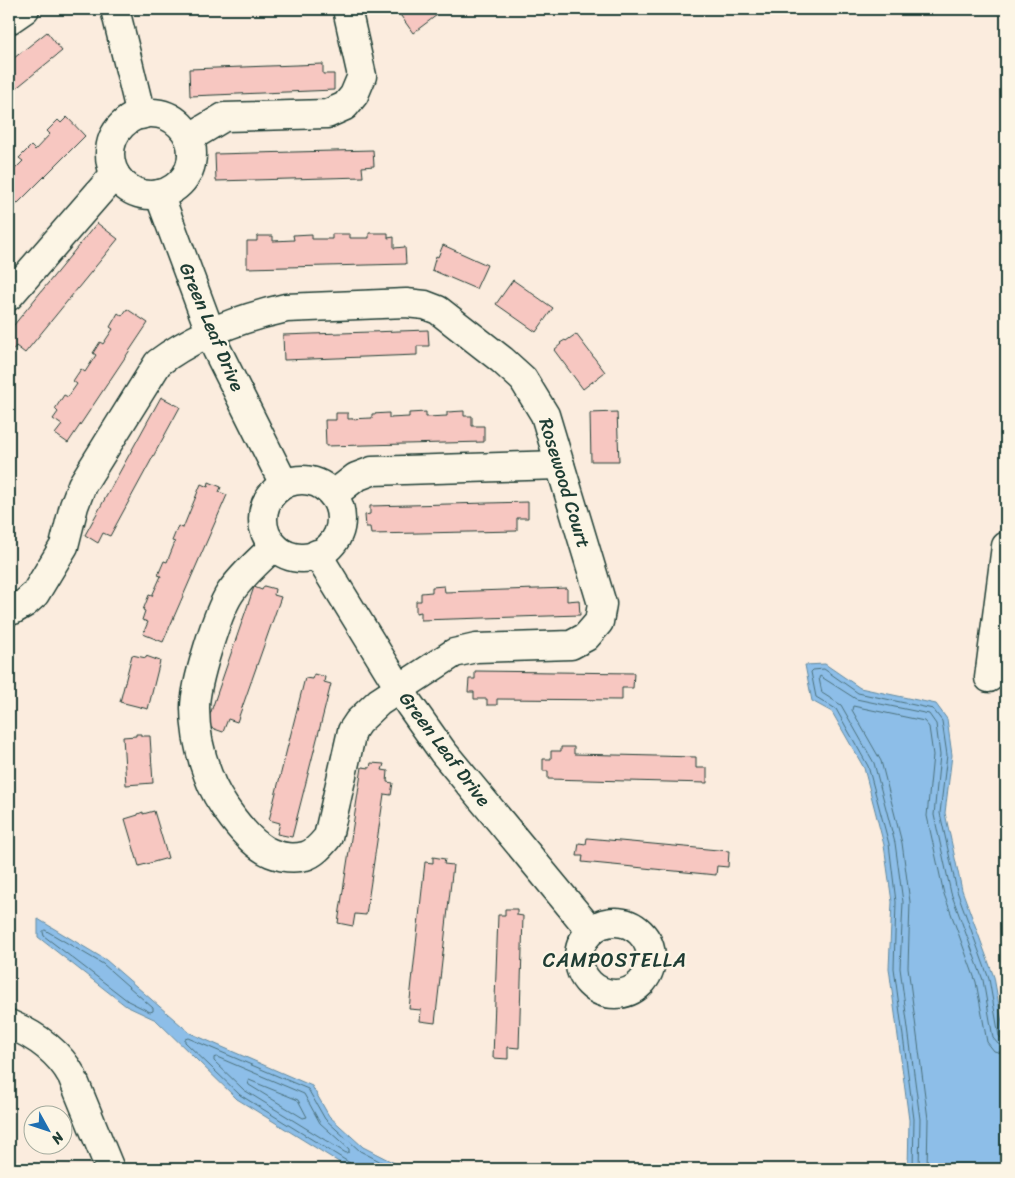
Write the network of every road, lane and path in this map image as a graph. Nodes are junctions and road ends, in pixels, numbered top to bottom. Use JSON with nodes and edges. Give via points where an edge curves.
{"nodes":[{"id":1,"x":25,"y":9,"type":"edge"},
{"id":2,"x":115,"y":9,"type":"edge"},
{"id":3,"x":347,"y":9,"type":"edge"},
{"id":4,"x":9,"y":20,"type":"edge"},
{"id":5,"x":141,"y":115,"type":"junction"},
{"id":6,"x":189,"y":138,"type":"junction"},
{"id":7,"x":115,"y":174,"type":"junction"},
{"id":8,"x":159,"y":194,"type":"junction"},
{"id":9,"x":9,"y":296,"type":"edge"},
{"id":10,"x":211,"y":332,"type":"junction"},
{"id":11,"x":560,"y":465,"type":"junction"},
{"id":12,"x":284,"y":484,"type":"junction"},
{"id":13,"x":333,"y":495,"type":"junction"},
{"id":14,"x":274,"y":546,"type":"junction"},
{"id":15,"x":1006,"y":546,"type":"edge"},
{"id":16,"x":317,"y":554,"type":"junction"},
{"id":17,"x":9,"y":611,"type":"edge"},
{"id":18,"x":989,"y":678,"type":"dead end"},
{"id":19,"x":399,"y":688,"type":"junction"},
{"id":20,"x":591,"y":931,"type":"dead end"},
{"id":21,"x":9,"y":1024,"type":"edge"},
{"id":22,"x":110,"y":1169,"type":"edge"}],
"edges":[{"from":1,"to":4,"type":"street"},
{"from":2,"to":5,"type":"street"},
{"from":3,"to":6,"type":"street","via":[[362,76],[345,106],[327,114],[224,117]]},
{"from":5,"to":6,"type":"street","via":[[166,116],[180,125]]},
{"from":5,"to":7,"type":"street","via":[[121,125],[112,139],[109,155]]},
{"from":6,"to":8,"type":"street","via":[[192,154],[189,170],[180,183]]},
{"from":7,"to":8,"type":"street","via":[[122,184],[136,193]]},
{"from":7,"to":9,"type":"street"},
{"from":8,"to":10,"type":"street","name":"Green Leaf Drive"},
{"from":10,"to":11,"type":"street","name":"Rosewood Court","via":[[286,308],[406,303],[438,310],[502,360],[522,380],[546,414]]},
{"from":10,"to":12,"type":"street","name":"Green Leaf Drive"},
{"from":10,"to":17,"type":"street","name":"Rosewood Court","via":[[173,351],[158,363],[82,485],[64,546],[35,594]]},
{"from":11,"to":13,"type":"street","via":[[372,471],[356,477]]},
{"from":11,"to":19,"type":"street","name":"Rosewood Court","via":[[602,604],[600,622],[586,637],[571,645],[476,648],[454,653]]},
{"from":12,"to":13,"type":"street","via":[[307,480],[322,485]]},
{"from":12,"to":14,"type":"street","via":[[268,499],[263,513],[263,528]]},
{"from":13,"to":16,"type":"street","via":[[340,509],[340,524],[335,539]]},
{"from":14,"to":16,"type":"street","via":[[295,558]]},
{"from":14,"to":19,"type":"street","name":"Rosewood Court","via":[[242,578],[223,607],[199,679],[195,706],[200,748],[208,776],[226,808],[252,840],[271,853],[290,858],[306,856],[319,848],[328,837],[352,731],[379,702]]},
{"from":15,"to":18,"type":"street"},
{"from":16,"to":19,"type":"street","name":"Green Leaf Drive"},
{"from":19,"to":20,"type":"street","name":"Green Leaf Drive","via":[[443,752]]},
{"from":21,"to":22,"type":"street","via":[[42,1042],[64,1062]]}]}
